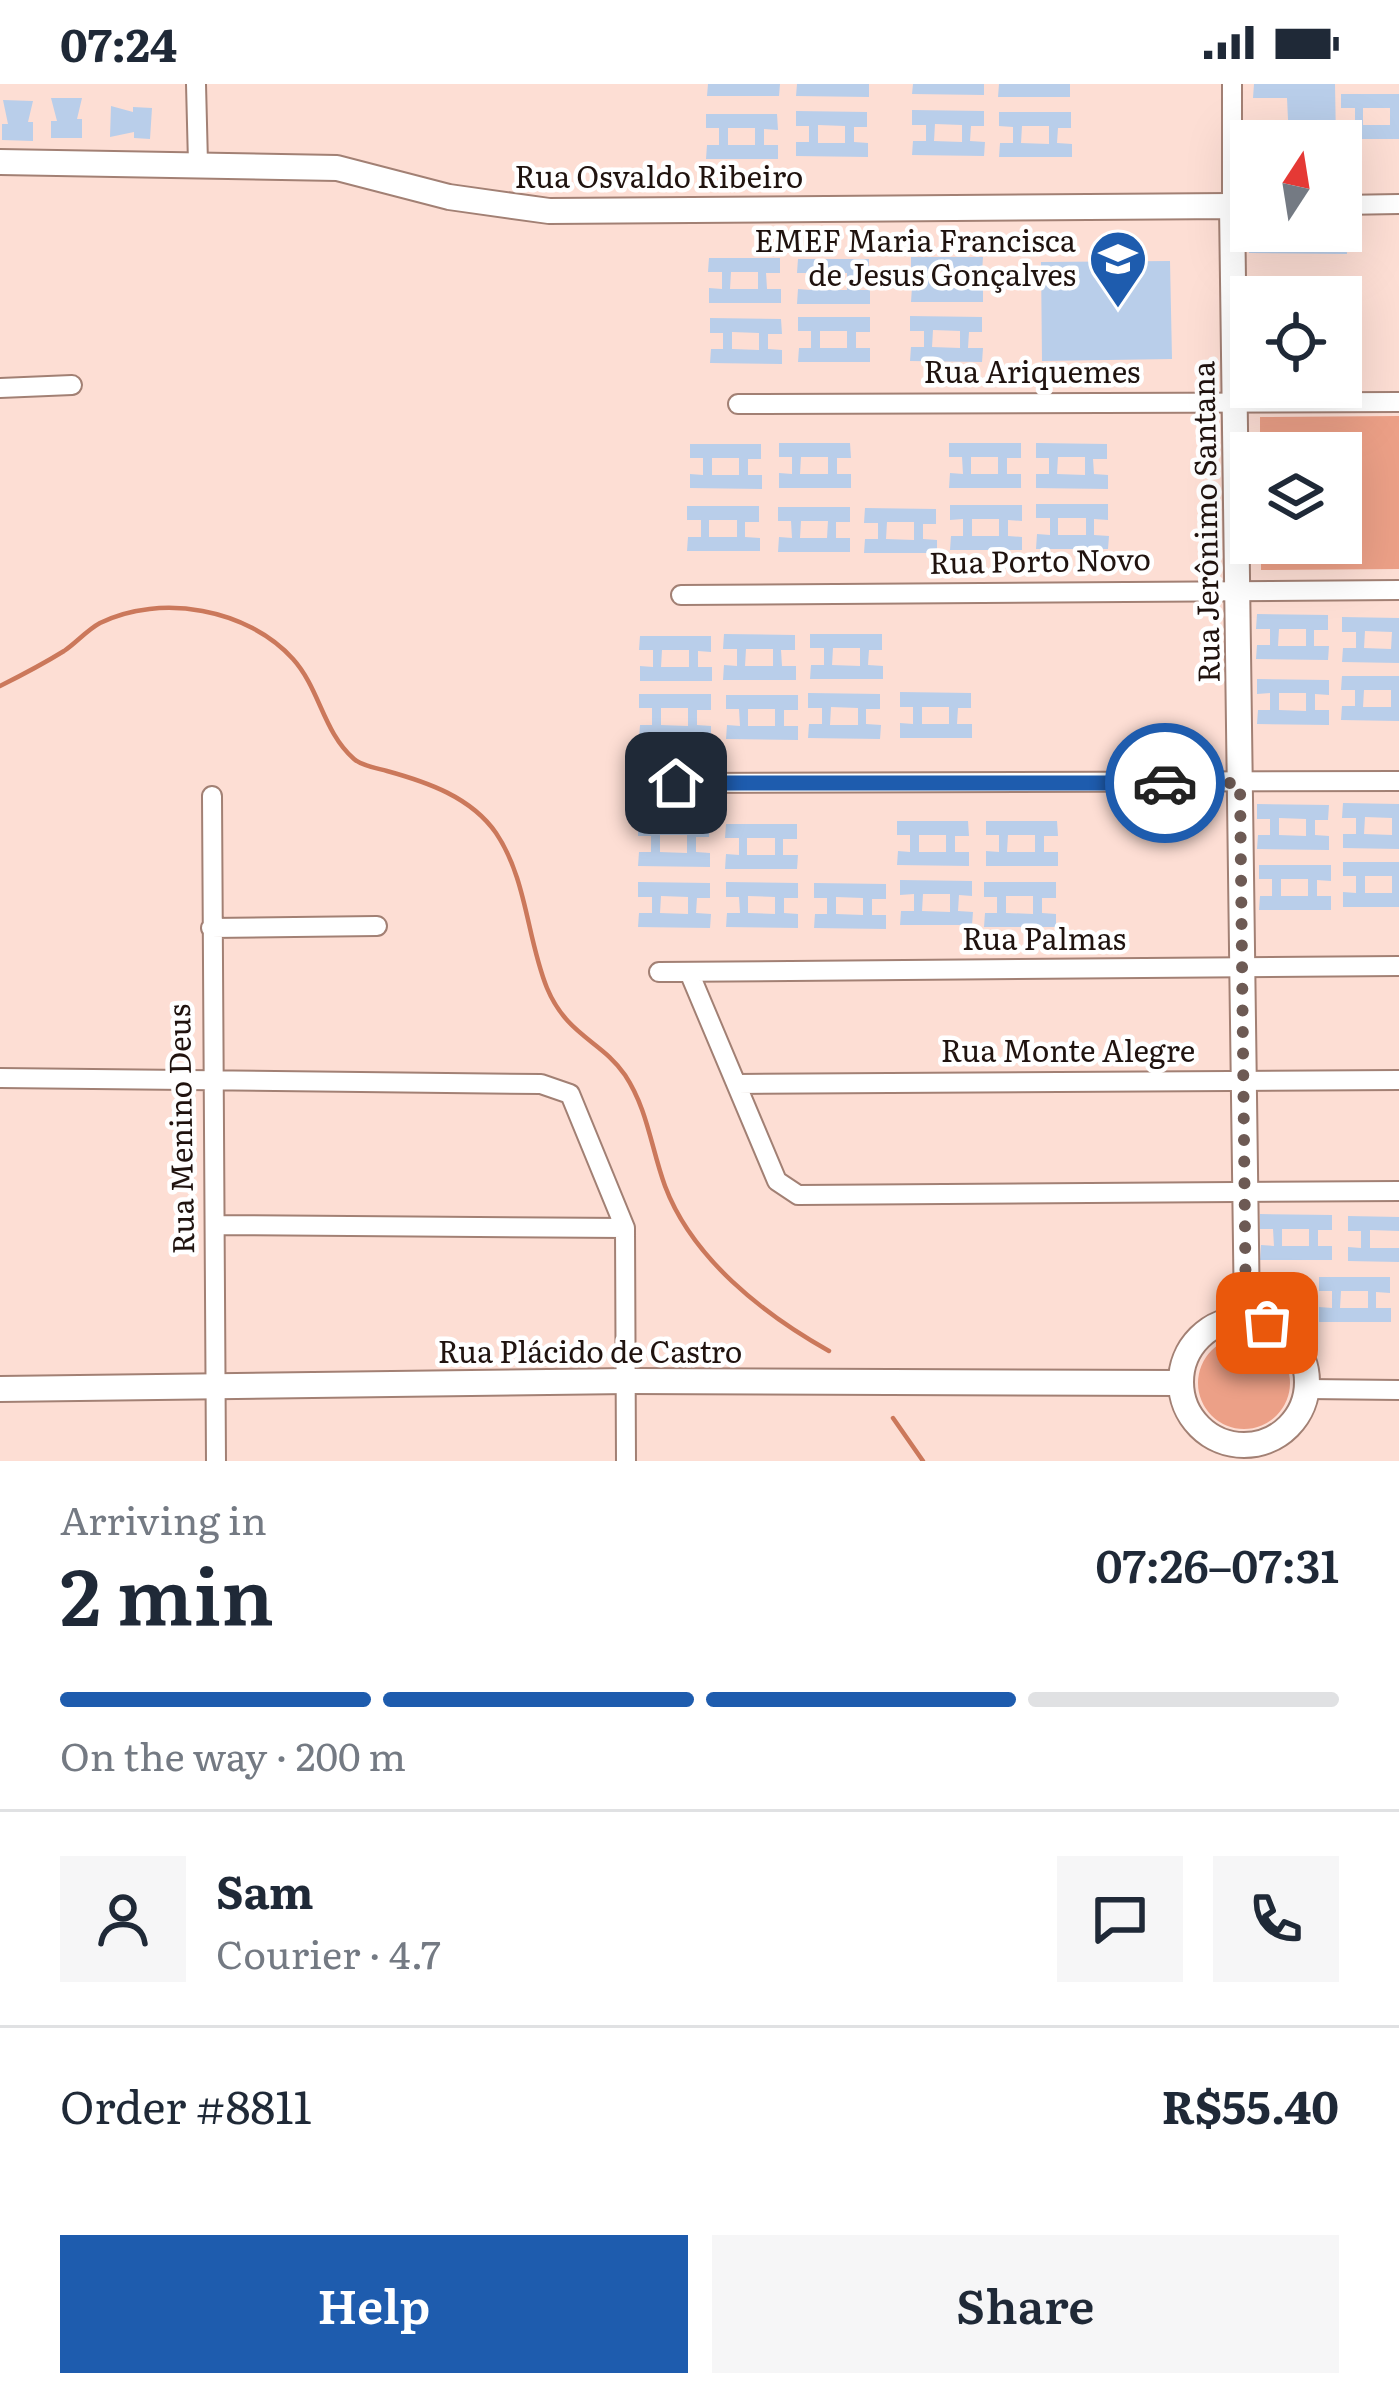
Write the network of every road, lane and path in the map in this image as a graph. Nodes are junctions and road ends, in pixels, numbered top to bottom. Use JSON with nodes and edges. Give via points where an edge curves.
{"nodes":[{"id":1,"x":196,"y":84,"type":"edge"},
{"id":2,"x":1232,"y":84,"type":"edge"},
{"id":3,"x":1235,"y":120,"type":"edge"},
{"id":4,"x":0,"y":162,"type":"edge"},
{"id":5,"x":197,"y":163,"type":"junction"},
{"id":6,"x":1399,"y":204,"type":"edge"},
{"id":7,"x":1362,"y":205,"type":"edge"},
{"id":8,"x":1230,"y":206,"type":"edge"},
{"id":9,"x":72,"y":386,"type":"dead end"},
{"id":10,"x":0,"y":388,"type":"edge"},
{"id":11,"x":1230,"y":402,"type":"edge"},
{"id":12,"x":1362,"y":402,"type":"edge"},
{"id":13,"x":1399,"y":402,"type":"edge"},
{"id":14,"x":738,"y":404,"type":"dead end"},
{"id":15,"x":1236,"y":408,"type":"edge"},
{"id":16,"x":1238,"y":590,"type":"junction"},
{"id":17,"x":1399,"y":590,"type":"edge"},
{"id":18,"x":681,"y":595,"type":"dead end"},
{"id":19,"x":1399,"y":781,"type":"edge"},
{"id":20,"x":676,"y":783,"type":"dead end"},
{"id":21,"x":1240,"y":783,"type":"junction"},
{"id":22,"x":212,"y":796,"type":"dead end"},
{"id":23,"x":376,"y":926,"type":"dead end"},
{"id":24,"x":211,"y":928,"type":"junction"},
{"id":25,"x":1399,"y":966,"type":"edge"},
{"id":26,"x":1242,"y":968,"type":"junction"},
{"id":27,"x":659,"y":972,"type":"dead end"},
{"id":28,"x":689,"y":972,"type":"junction"},
{"id":29,"x":0,"y":1078,"type":"edge"},
{"id":30,"x":216,"y":1078,"type":"junction"},
{"id":31,"x":1399,"y":1080,"type":"edge"},
{"id":32,"x":1241,"y":1081,"type":"junction"},
{"id":33,"x":737,"y":1084,"type":"junction"},
{"id":34,"x":1399,"y":1191,"type":"edge"},
{"id":35,"x":1244,"y":1192,"type":"junction"},
{"id":36,"x":215,"y":1226,"type":"junction"},
{"id":37,"x":625,"y":1228,"type":"junction"},
{"id":38,"x":1246,"y":1319,"type":"junction"},
{"id":39,"x":628,"y":1381,"type":"junction"},
{"id":40,"x":1180,"y":1383,"type":"junction"},
{"id":41,"x":213,"y":1386,"type":"junction"},
{"id":42,"x":0,"y":1389,"type":"edge"},
{"id":43,"x":1308,"y":1389,"type":"junction"},
{"id":44,"x":1399,"y":1390,"type":"edge"},
{"id":45,"x":216,"y":1461,"type":"edge"},
{"id":46,"x":626,"y":1461,"type":"edge"}],
"edges":[{"from":1,"to":5,"type":"street"},
{"from":2,"to":3,"type":"street","name":"Rua Jerônimo Santana"},
{"from":4,"to":5,"type":"street","name":"Rua Osvaldo Ribeiro"},
{"from":5,"to":8,"type":"street","name":"Rua Osvaldo Ribeiro","via":[[337,167],[449,197],[549,212]]},
{"from":6,"to":7,"type":"street"},
{"from":9,"to":10,"type":"street"},
{"from":11,"to":14,"type":"street","name":"Rua Ariquemes"},
{"from":12,"to":13,"type":"street","name":"Rua Ariquemes"},
{"from":15,"to":16,"type":"street","name":"Rua Jerônimo Santana"},
{"from":16,"to":17,"type":"street","name":"Rua Porto Novo"},
{"from":16,"to":18,"type":"street","name":"Rua Porto Novo"},
{"from":16,"to":21,"type":"street","name":"Rua Jerônimo Santana"},
{"from":19,"to":21,"type":"street"},
{"from":20,"to":21,"type":"street"},
{"from":21,"to":26,"type":"street","name":"Rua Jerônimo Santana"},
{"from":22,"to":24,"type":"street","name":"Rua Menino Deus"},
{"from":23,"to":24,"type":"street"},
{"from":24,"to":30,"type":"street","name":"Rua Menino Deus"},
{"from":25,"to":26,"type":"street","name":"Rua Palmas"},
{"from":26,"to":28,"type":"street","name":"Rua Palmas"},
{"from":26,"to":32,"type":"street","name":"Rua Jerônimo Santana"},
{"from":27,"to":28,"type":"street","name":"Rua Palmas"},
{"from":28,"to":33,"type":"street"},
{"from":29,"to":30,"type":"street"},
{"from":30,"to":36,"type":"street","name":"Rua Menino Deus"},
{"from":30,"to":37,"type":"street","via":[[554,1087],[574,1098]]},
{"from":31,"to":32,"type":"street","name":"Rua Monte Alegre"},
{"from":32,"to":33,"type":"street","name":"Rua Monte Alegre"},
{"from":32,"to":35,"type":"street","name":"Rua Jerônimo Santana"},
{"from":33,"to":35,"type":"street","via":[[777,1181],[811,1196]]},
{"from":34,"to":35,"type":"street"},
{"from":35,"to":38,"type":"street","name":"Rua Jerônimo Santana"},
{"from":36,"to":37,"type":"street"},
{"from":36,"to":41,"type":"street","name":"Rua Menino Deus"},
{"from":37,"to":39,"type":"street"},
{"from":38,"to":40,"type":"street","via":[[1207,1330],[1183,1363]]},
{"from":38,"to":43,"type":"street","via":[[1267,1323],[1298,1349]]},
{"from":39,"to":40,"type":"street","name":"Rua Plácido de Castro"},
{"from":39,"to":41,"type":"street","name":"Rua Plácido de Castro"},
{"from":39,"to":46,"type":"street"},
{"from":40,"to":43,"type":"street","via":[[1195,1423],[1231,1445],[1252,1446],[1290,1427]]},
{"from":41,"to":42,"type":"street","name":"Rua Plácido de Castro"},
{"from":41,"to":45,"type":"street","name":"Rua Menino Deus"},
{"from":43,"to":44,"type":"street"}]}
